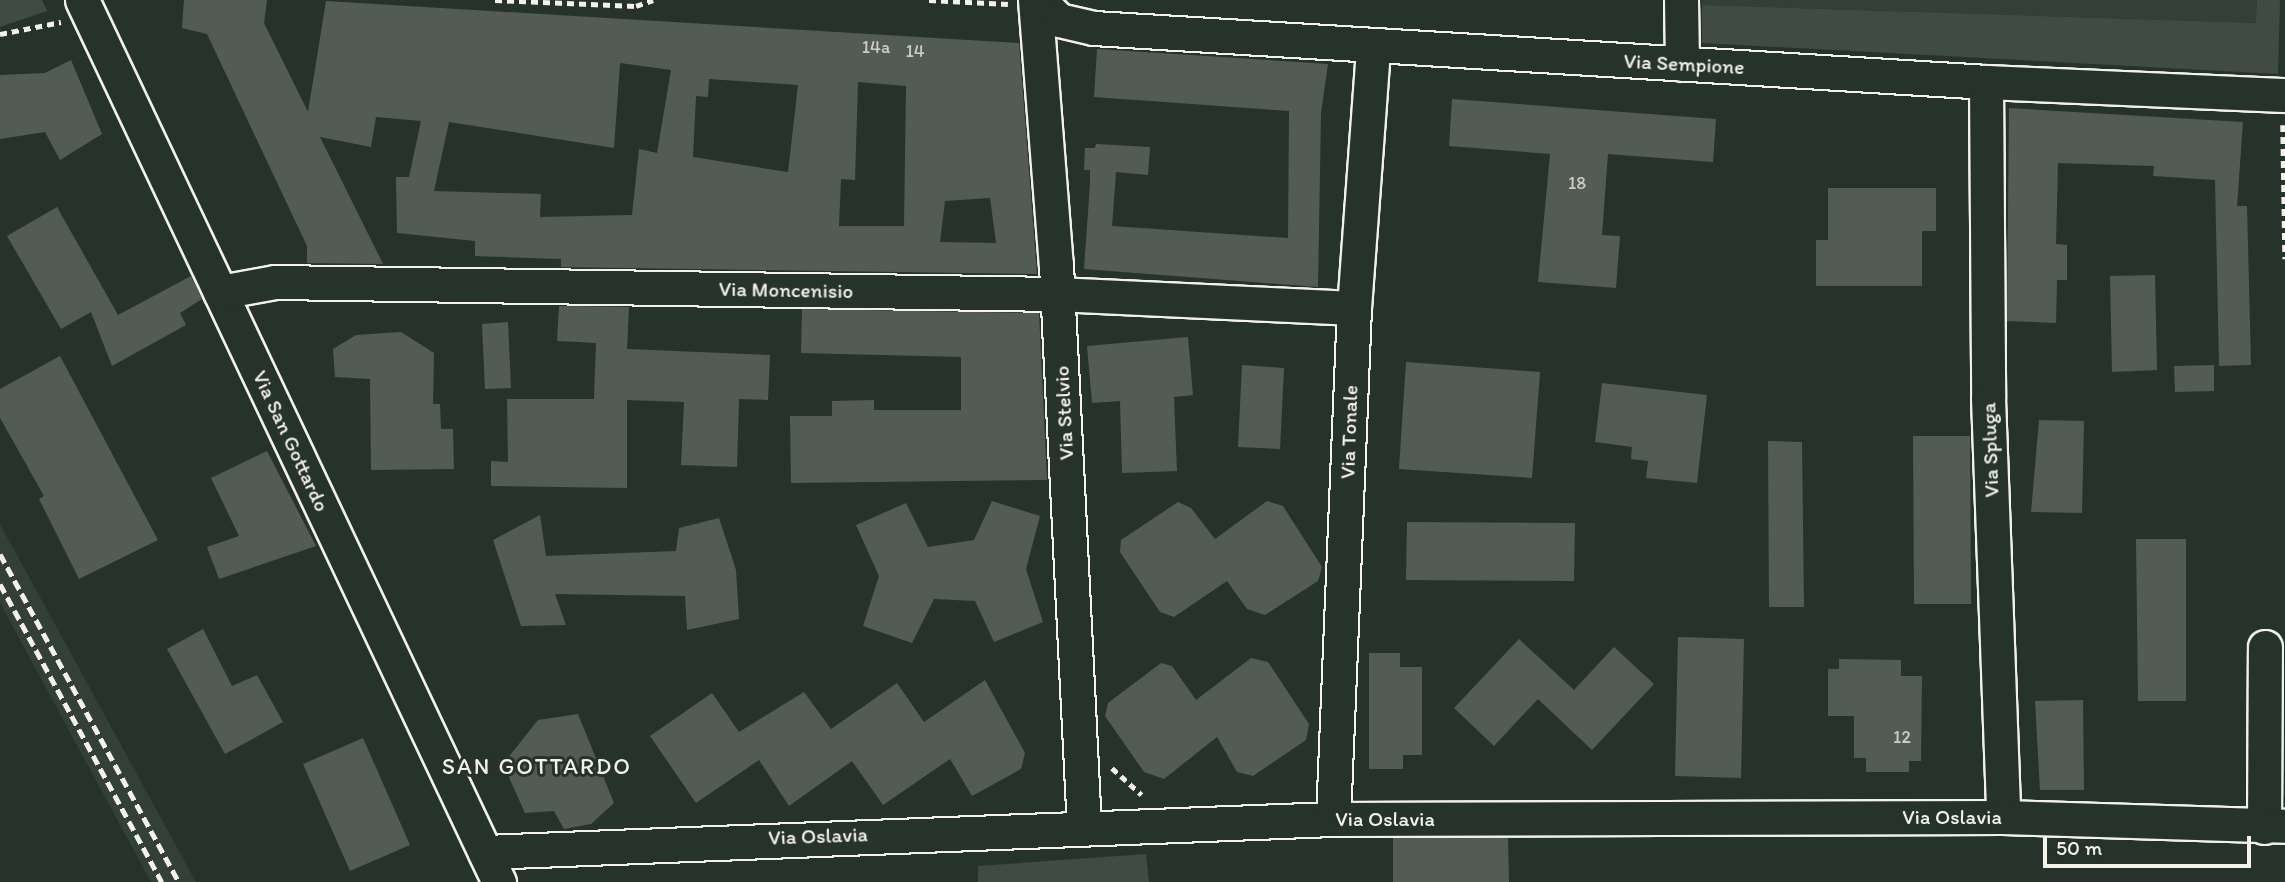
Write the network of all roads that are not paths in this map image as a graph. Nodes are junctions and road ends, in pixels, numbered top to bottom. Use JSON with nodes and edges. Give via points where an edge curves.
{"nodes":[{"id":1,"x":1681,"y":0,"type":"edge"},
{"id":2,"x":1029,"y":1,"type":"edge"},
{"id":3,"x":86,"y":7,"type":"edge"},
{"id":4,"x":1373,"y":47,"type":"junction"},
{"id":5,"x":1682,"y":64,"type":"junction"},
{"id":6,"x":1986,"y":82,"type":"junction"},
{"id":7,"x":2285,"y":95,"type":"edge"},
{"id":8,"x":220,"y":292,"type":"junction"},
{"id":9,"x":1058,"y":295,"type":"junction"},
{"id":10,"x":1354,"y":308,"type":"junction"},
{"id":11,"x":2265,"y":647,"type":"dead end"},
{"id":12,"x":2003,"y":817,"type":"junction"},
{"id":13,"x":1333,"y":819,"type":"junction"},
{"id":14,"x":1084,"y":827,"type":"junction"},
{"id":15,"x":2274,"y":827,"type":"edge"},
{"id":16,"x":485,"y":852,"type":"junction"},
{"id":17,"x":499,"y":882,"type":"edge"}],
"edges":[{"from":1,"to":5,"type":"street"},
{"from":2,"to":4,"type":"street","name":"Via Sempione","via":[[1059,20],[1083,27]]},
{"from":2,"to":9,"type":"street","name":"Via Stelvio"},
{"from":3,"to":8,"type":"street","name":"Via San Gottardo"},
{"from":4,"to":5,"type":"street","name":"Via Sempione"},
{"from":4,"to":10,"type":"street","name":"Via Tonale"},
{"from":5,"to":6,"type":"street","name":"Via Sempione"},
{"from":6,"to":7,"type":"street","name":"Via Sempione"},
{"from":6,"to":12,"type":"street","name":"Via Spluga","via":[[1988,398]]},
{"from":8,"to":9,"type":"street","name":"Via Moncenisio","via":[[275,282]]},
{"from":8,"to":16,"type":"street","name":"Via San Gottardo"},
{"from":9,"to":10,"type":"street","name":"Via Moncenisio"},
{"from":9,"to":14,"type":"street","name":"Via Stelvio"},
{"from":10,"to":13,"type":"street","name":"Via Tonale"},
{"from":11,"to":15,"type":"street"},
{"from":12,"to":13,"type":"street","name":"Via Oslavia"},
{"from":12,"to":15,"type":"street","name":"Via Oslavia"},
{"from":13,"to":14,"type":"street","name":"Via Oslavia"},
{"from":14,"to":16,"type":"street","name":"Via Oslavia"},
{"from":16,"to":17,"type":"street","name":"Via San Gottardo"}]}
